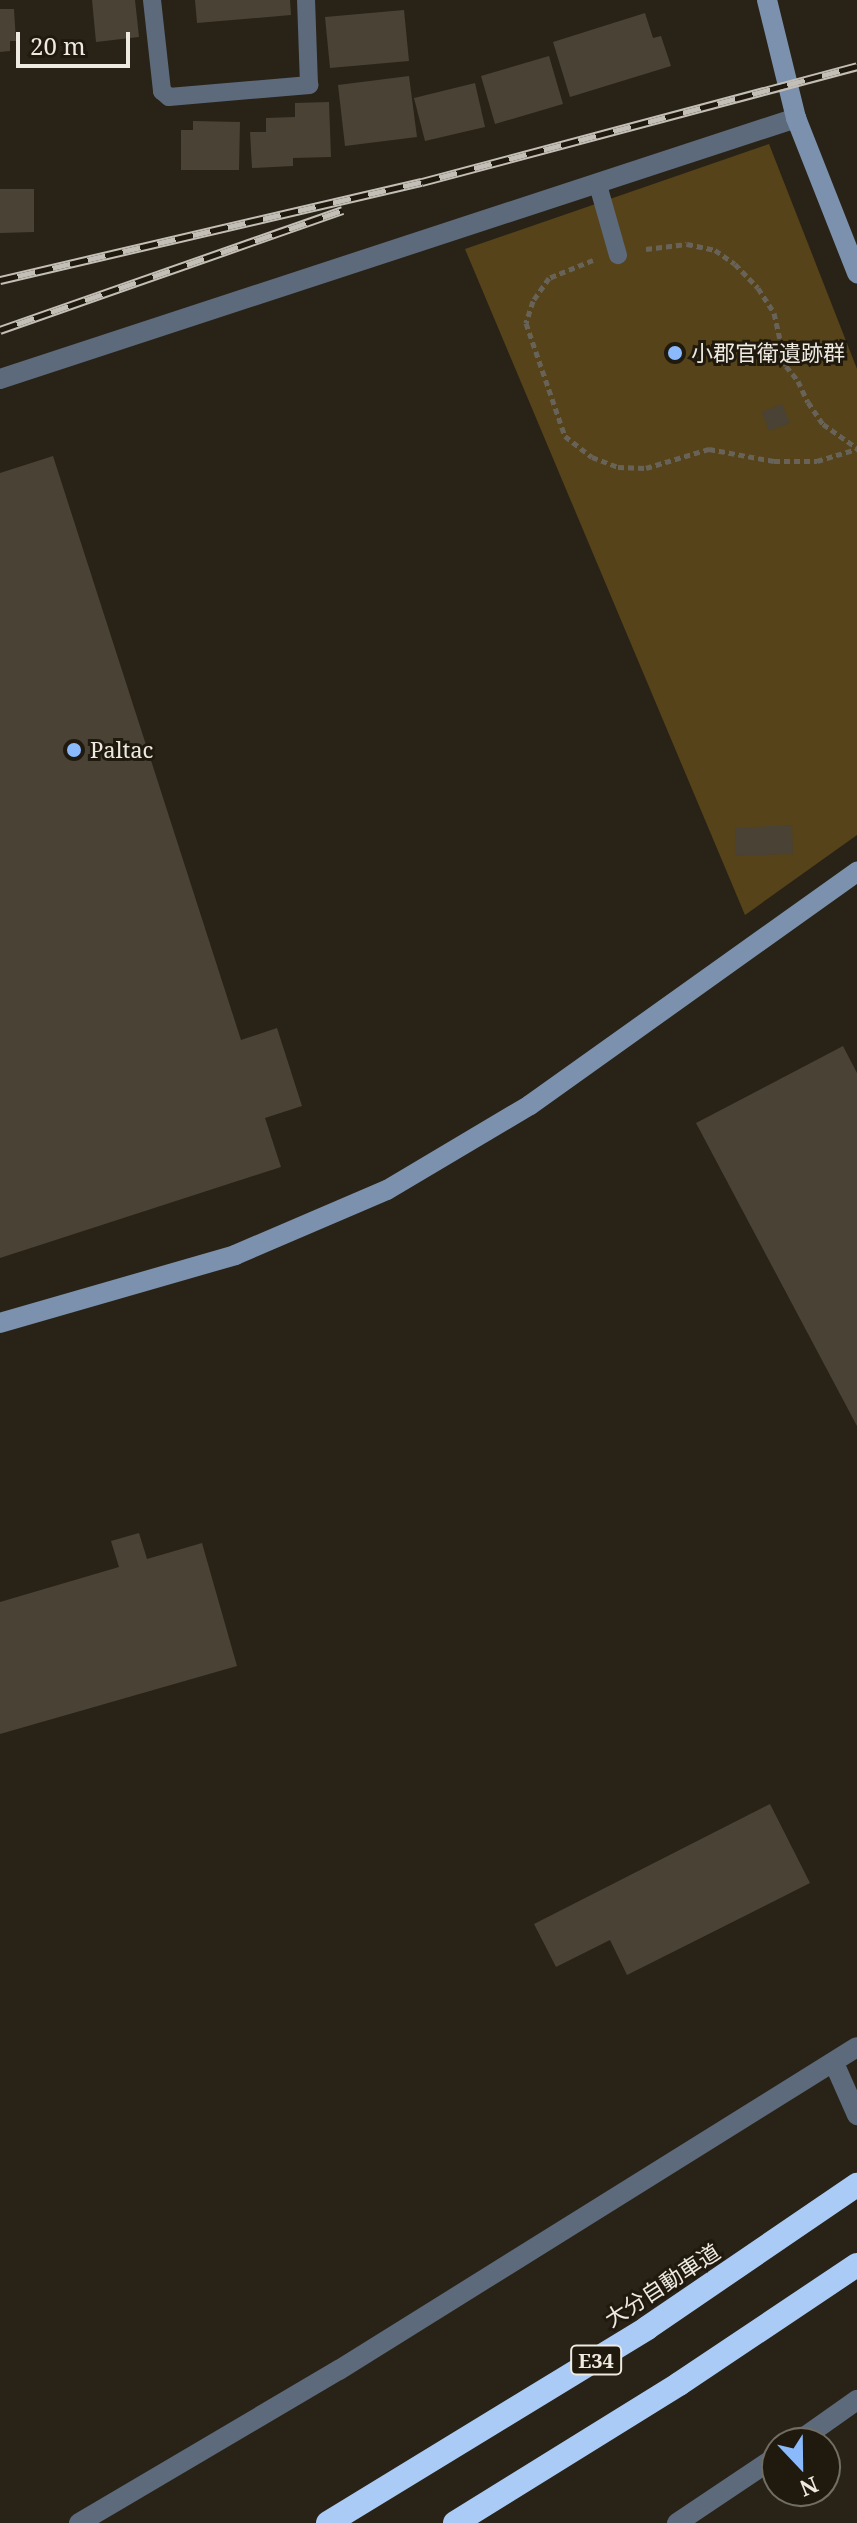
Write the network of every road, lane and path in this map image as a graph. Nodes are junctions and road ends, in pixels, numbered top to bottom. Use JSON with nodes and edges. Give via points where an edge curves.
{"nodes":[{"id":1,"x":152,"y":0,"type":"edge"},
{"id":2,"x":306,"y":0,"type":"edge"},
{"id":3,"x":767,"y":0,"type":"edge"},
{"id":4,"x":796,"y":118,"type":"junction"},
{"id":5,"x":598,"y":185,"type":"junction"},
{"id":6,"x":618,"y":255,"type":"junction"},
{"id":7,"x":857,"y":273,"type":"edge"},
{"id":8,"x":0,"y":379,"type":"edge"},
{"id":9,"x":857,"y":448,"type":"edge"},
{"id":10,"x":857,"y":872,"type":"edge"},
{"id":11,"x":0,"y":1323,"type":"edge"},
{"id":12,"x":857,"y":2047,"type":"edge"},
{"id":13,"x":834,"y":2063,"type":"junction"},
{"id":14,"x":857,"y":2115,"type":"edge"},
{"id":15,"x":857,"y":2185,"type":"edge"},
{"id":16,"x":857,"y":2265,"type":"edge"},
{"id":17,"x":857,"y":2400,"type":"edge"},
{"id":18,"x":819,"y":2427,"type":"edge"},
{"id":19,"x":761,"y":2467,"type":"edge"},
{"id":20,"x":79,"y":2523,"type":"edge"},
{"id":21,"x":328,"y":2523,"type":"edge"},
{"id":22,"x":455,"y":2523,"type":"edge"},
{"id":23,"x":677,"y":2523,"type":"edge"}],
"edges":[{"from":1,"to":2,"type":"lane","via":[[162,91],[169,97],[309,85]]},
{"from":3,"to":4,"type":"street"},
{"from":4,"to":5,"type":"street"},
{"from":4,"to":7,"type":"street"},
{"from":5,"to":6,"type":"lane"},
{"from":5,"to":8,"type":"street"},
{"from":6,"to":9,"type":"path","via":[[687,244],[715,250],[735,264],[774,313],[786,366],[808,402],[823,424]]},
{"from":6,"to":9,"type":"path","via":[[576,264],[549,278],[526,323],[565,436],[592,457],[618,467],[646,468],[709,449],[774,461],[817,461]]},
{"from":10,"to":11,"type":"street","via":[[530,1105],[387,1190],[235,1255]]},
{"from":12,"to":13,"type":"street"},
{"from":13,"to":14,"type":"street"},
{"from":13,"to":20,"type":"street","via":[[339,2370]]},
{"from":15,"to":21,"type":"highway","name":"大分自動車道","number":"E34","via":[[647,2328]]},
{"from":16,"to":22,"type":"highway","via":[[679,2384]]},
{"from":17,"to":18,"type":"street"},
{"from":19,"to":23,"type":"street"}]}
